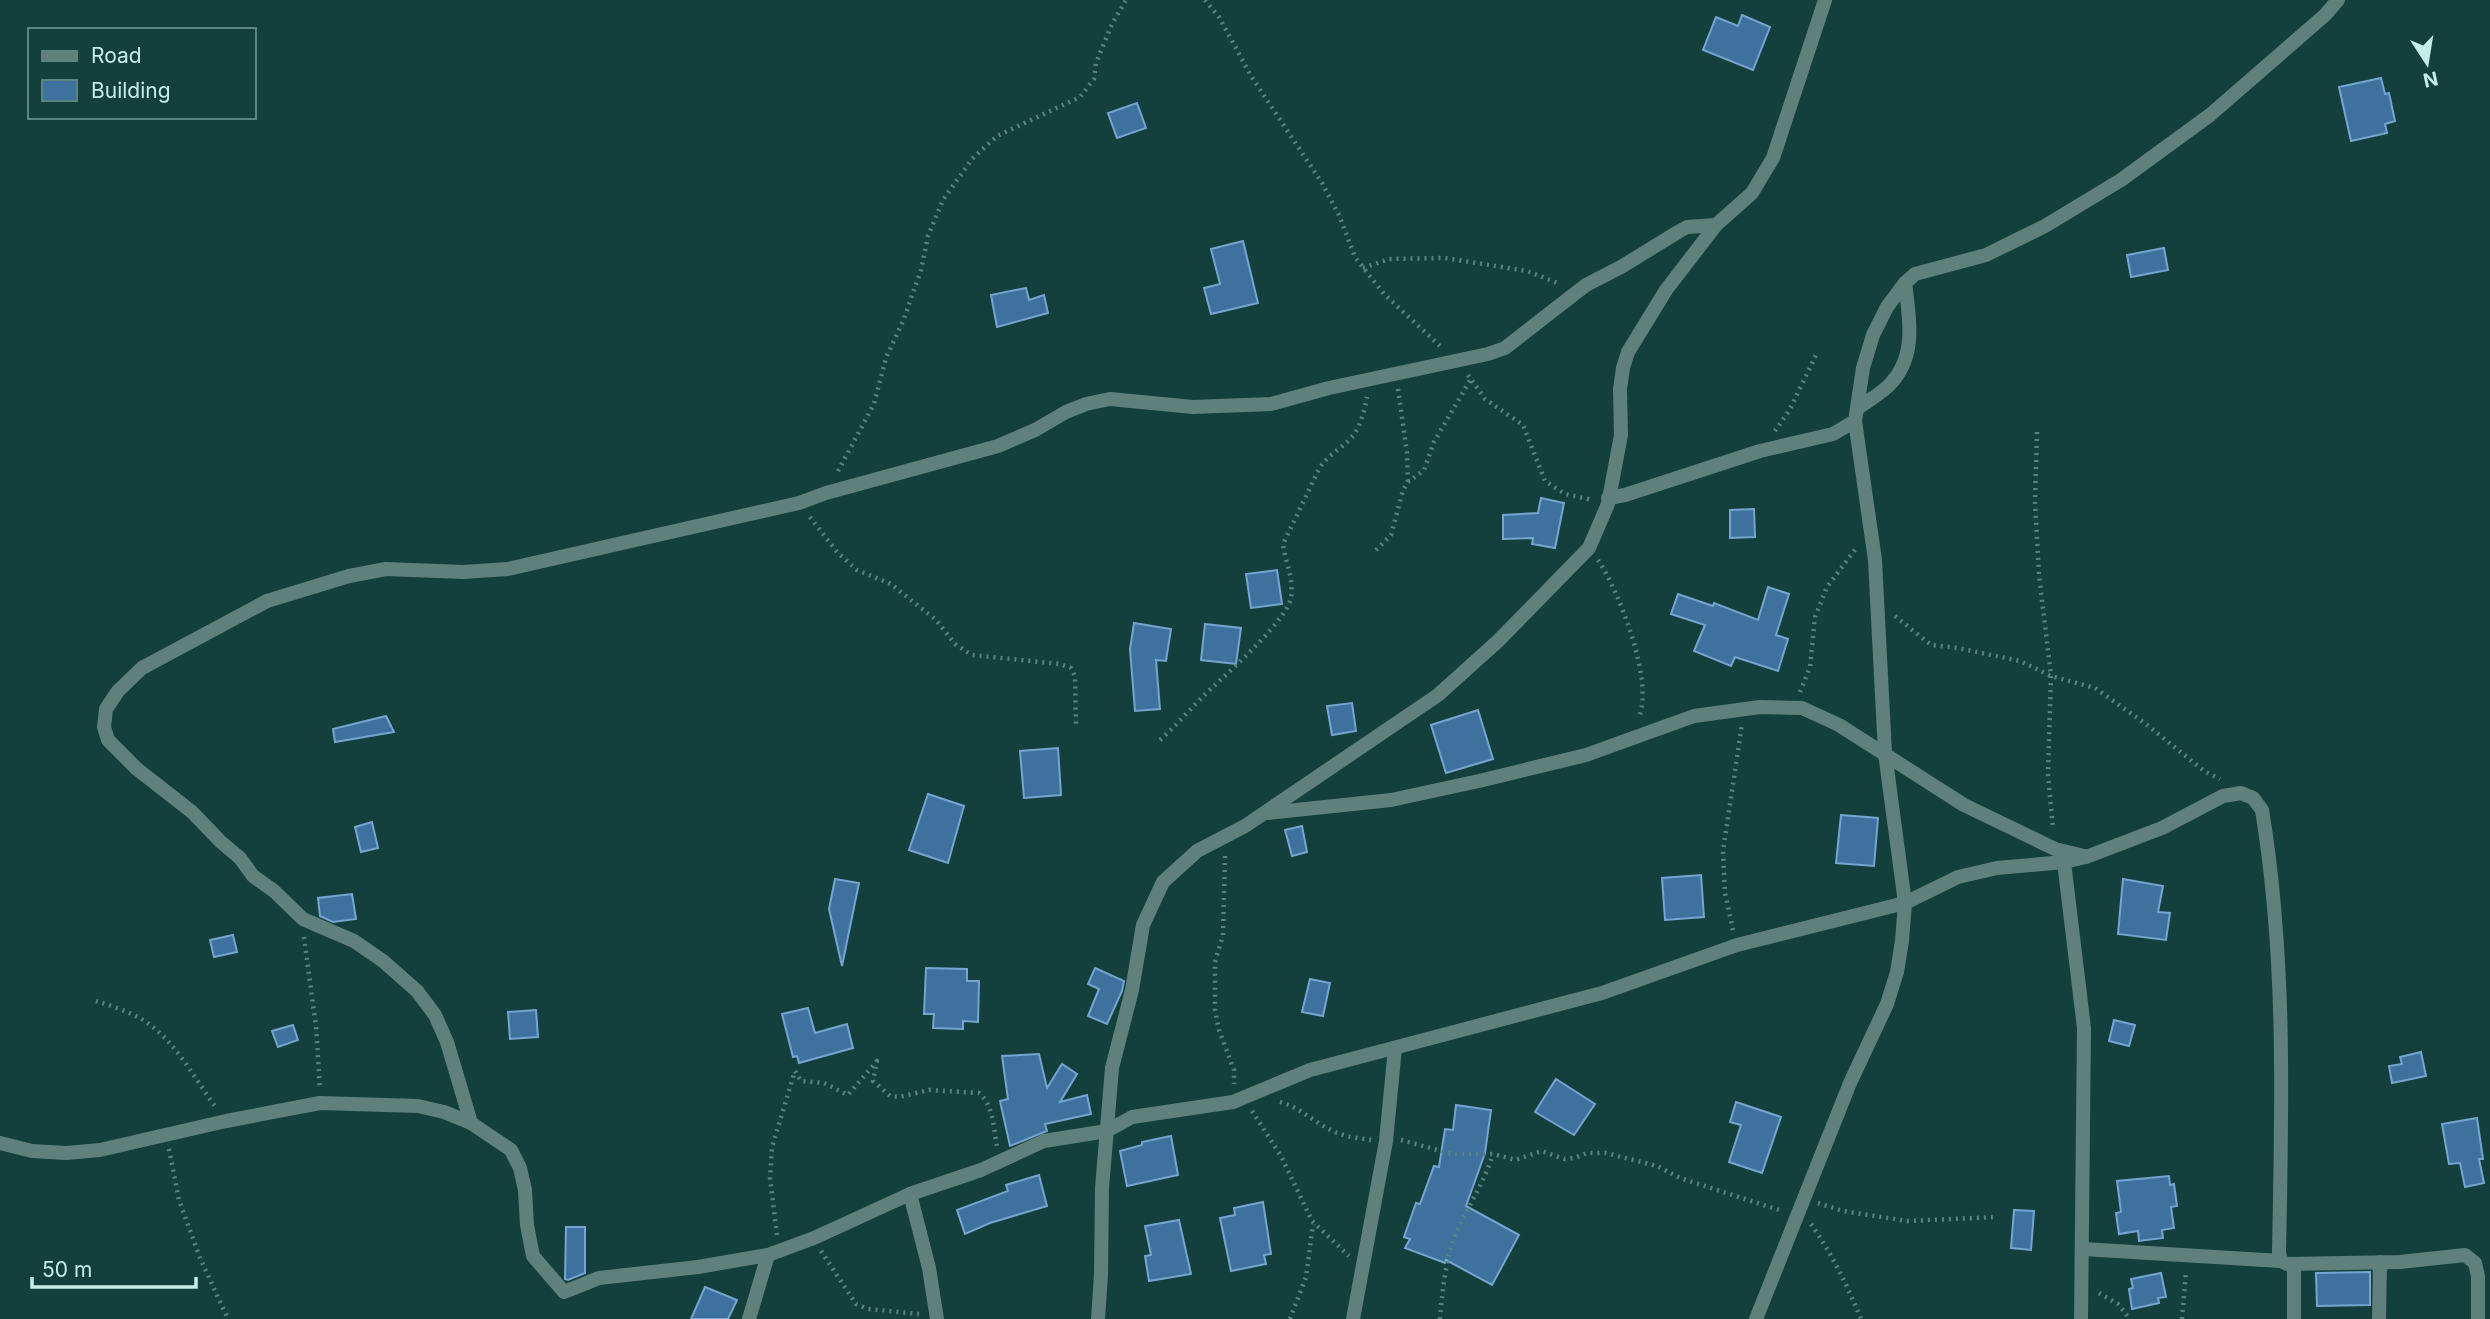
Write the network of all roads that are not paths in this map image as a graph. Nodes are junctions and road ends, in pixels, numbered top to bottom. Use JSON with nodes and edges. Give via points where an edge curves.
{"nodes":[{"id":1,"x":1825,"y":0,"type":"edge"},
{"id":2,"x":2338,"y":0,"type":"edge"},
{"id":3,"x":1716,"y":225,"type":"junction"},
{"id":4,"x":1905,"y":282,"type":"junction"},
{"id":5,"x":1856,"y":415,"type":"junction"},
{"id":6,"x":1608,"y":501,"type":"junction"},
{"id":7,"x":1885,"y":753,"type":"junction"},
{"id":8,"x":1265,"y":813,"type":"junction"},
{"id":9,"x":2086,"y":857,"type":"junction"},
{"id":10,"x":2064,"y":862,"type":"junction"},
{"id":11,"x":1905,"y":903,"type":"junction"},
{"id":12,"x":1395,"y":1048,"type":"junction"},
{"id":13,"x":471,"y":1123,"type":"junction"},
{"id":14,"x":1107,"y":1131,"type":"junction"},
{"id":15,"x":0,"y":1143,"type":"edge"},
{"id":16,"x":910,"y":1194,"type":"junction"},
{"id":17,"x":2083,"y":1249,"type":"junction"},
{"id":18,"x":774,"y":1253,"type":"junction"},
{"id":19,"x":2288,"y":1262,"type":"junction"},
{"id":20,"x":2380,"y":1262,"type":"junction"},
{"id":21,"x":749,"y":1319,"type":"edge"},
{"id":22,"x":937,"y":1319,"type":"edge"},
{"id":23,"x":1098,"y":1319,"type":"edge"},
{"id":24,"x":1353,"y":1319,"type":"edge"},
{"id":25,"x":1756,"y":1319,"type":"edge"},
{"id":26,"x":2081,"y":1319,"type":"edge"},
{"id":27,"x":2294,"y":1319,"type":"edge"},
{"id":28,"x":2379,"y":1319,"type":"edge"},
{"id":29,"x":2478,"y":1319,"type":"edge"}],
"edges":[{"from":1,"to":3,"type":"street","via":[[1773,158],[1752,193]]},
{"from":2,"to":4,"type":"street","via":[[2210,115],[2121,180],[1986,255],[1925,270]]},
{"from":3,"to":6,"type":"street","via":[[1666,290],[1628,352],[1620,389],[1621,435]]},
{"from":3,"to":13,"type":"street","via":[[1687,227],[1586,285],[1505,348],[1488,354],[1271,404],[1192,407],[1110,399],[1086,404],[998,446],[799,503],[508,569],[386,569],[349,576],[267,601],[142,668],[117,691],[106,709],[108,740],[192,812],[253,876],[303,919],[354,941],[417,991],[447,1042]]},
{"from":4,"to":5,"type":"street","via":[[1873,335]]},
{"from":4,"to":5,"type":"street","via":[[1910,327],[1907,360],[1892,383]]},
{"from":5,"to":6,"type":"street","via":[[1833,434],[1760,451]]},
{"from":5,"to":7,"type":"street","via":[[1875,560]]},
{"from":6,"to":8,"type":"street","via":[[1589,548],[1498,641],[1438,695]]},
{"from":7,"to":8,"type":"street","via":[[1839,724],[1802,709],[1760,707],[1694,716],[1586,755],[1391,800]]},
{"from":7,"to":9,"type":"street","via":[[1964,805],[2054,849]]},
{"from":7,"to":11,"type":"street"},
{"from":8,"to":14,"type":"street","via":[[1196,851],[1163,882],[1143,925],[1112,1068]]},
{"from":9,"to":10,"type":"street"},
{"from":9,"to":19,"type":"street","via":[[2162,828],[2223,796],[2241,793],[2253,798],[2262,810],[2282,1046],[2279,1252]]},
{"from":10,"to":11,"type":"street","via":[[1958,877]]},
{"from":10,"to":17,"type":"street","via":[[2084,1028]]},
{"from":11,"to":12,"type":"street","via":[[1737,945],[1602,993]]},
{"from":11,"to":25,"type":"street","via":[[1897,972],[1887,1004],[1850,1083]]},
{"from":12,"to":14,"type":"street","via":[[1310,1070],[1242,1099],[1132,1117]]},
{"from":12,"to":24,"type":"street","via":[[1386,1141]]},
{"from":13,"to":15,"type":"street","via":[[418,1106],[320,1103],[100,1150],[32,1151]]},
{"from":13,"to":18,"type":"street","via":[[511,1150],[525,1190],[533,1256],[564,1293],[599,1278]]},
{"from":14,"to":16,"type":"street","via":[[1044,1141],[981,1170]]},
{"from":14,"to":23,"type":"street"},
{"from":16,"to":18,"type":"street"},
{"from":16,"to":22,"type":"street"},
{"from":17,"to":19,"type":"street"},
{"from":17,"to":26,"type":"street"},
{"from":18,"to":21,"type":"street"},
{"from":19,"to":20,"type":"street"},
{"from":19,"to":27,"type":"street"},
{"from":20,"to":28,"type":"street"},
{"from":20,"to":29,"type":"street","via":[[2465,1255],[2475,1263],[2478,1276]]}]}
